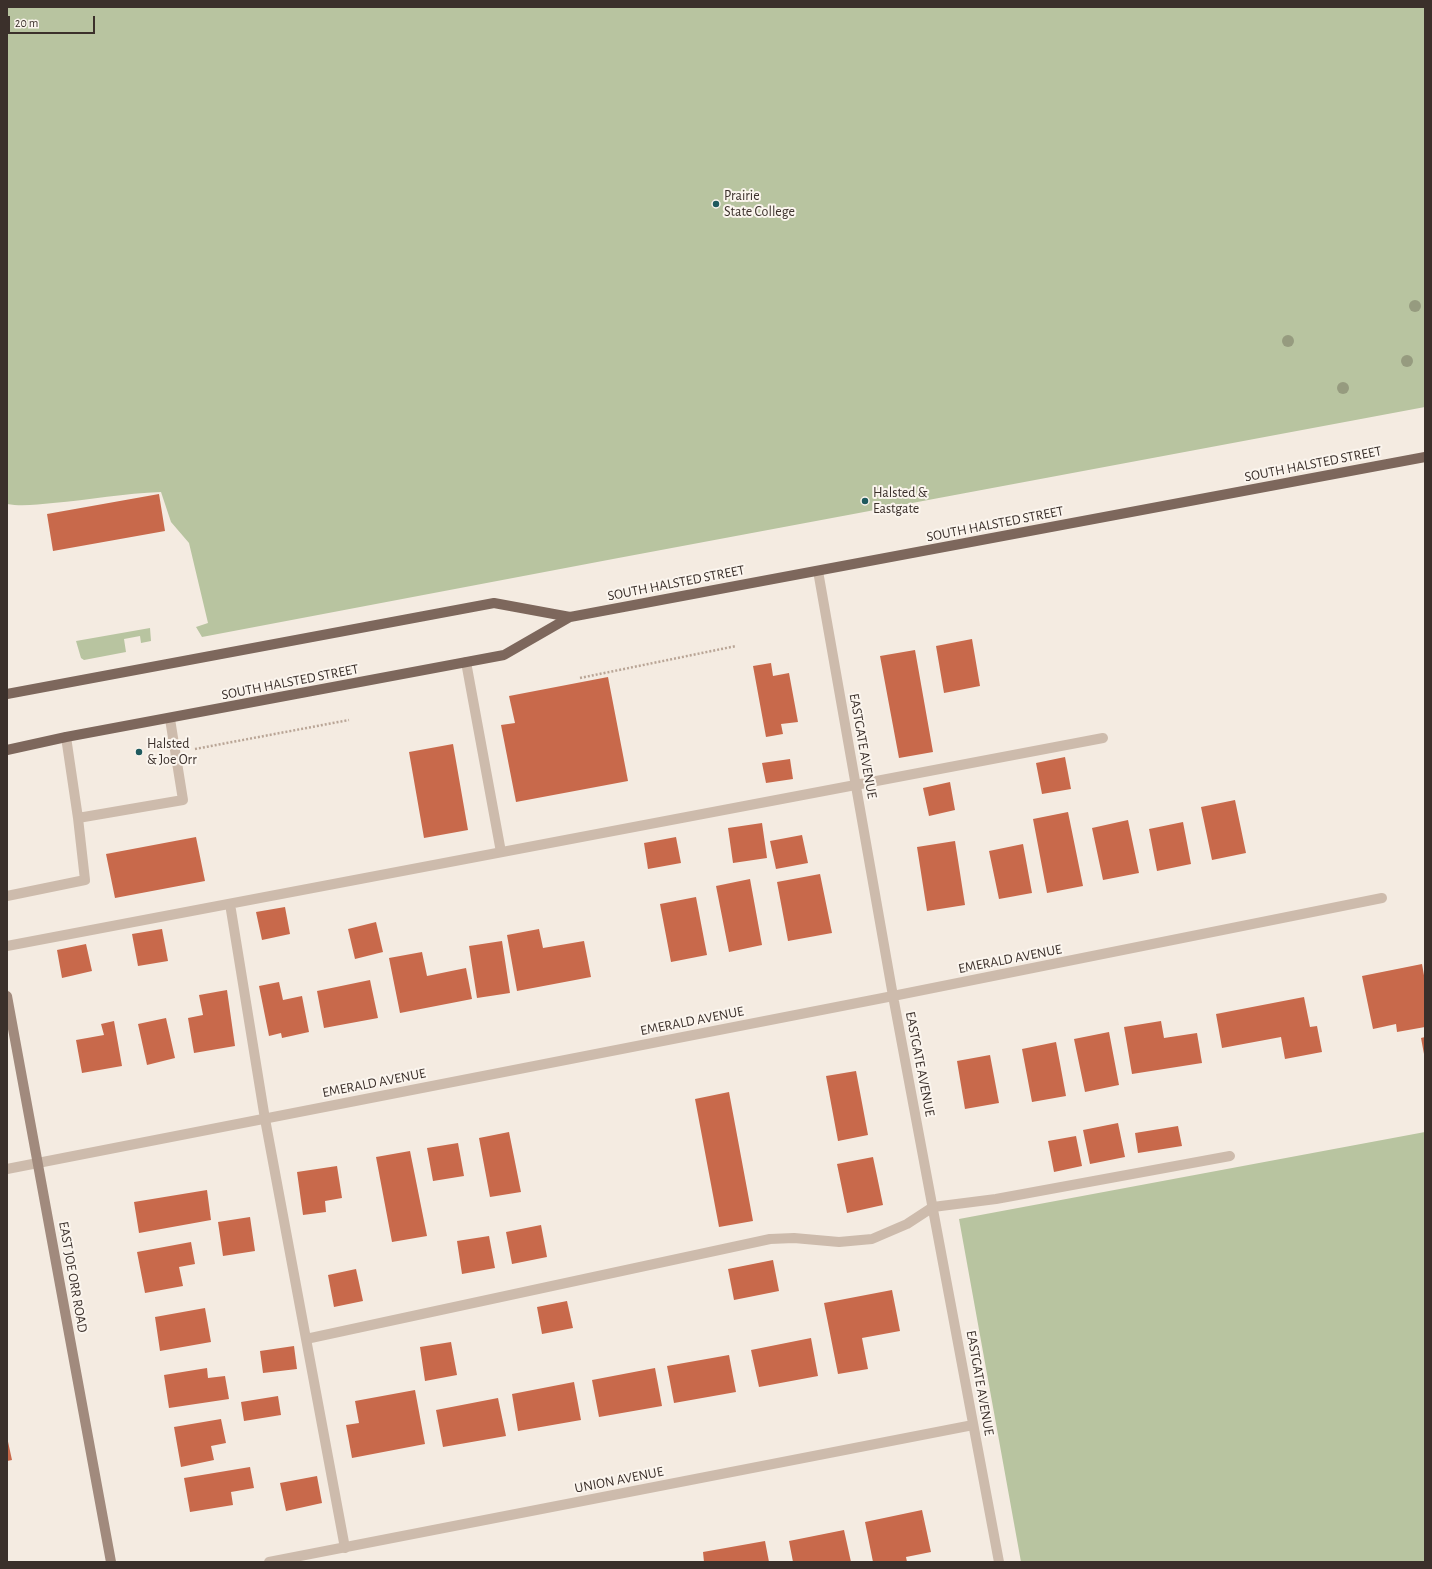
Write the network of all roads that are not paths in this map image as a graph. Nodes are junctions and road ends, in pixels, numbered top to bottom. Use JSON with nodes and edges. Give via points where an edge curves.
{"nodes":[{"id":1,"x":1425,"y":457,"type":"edge"},
{"id":2,"x":818,"y":571,"type":"junction"},
{"id":3,"x":570,"y":617,"type":"junction"},
{"id":4,"x":466,"y":662,"type":"junction"},
{"id":5,"x":7,"y":694,"type":"edge"},
{"id":6,"x":170,"y":719,"type":"junction"},
{"id":7,"x":66,"y":737,"type":"junction"},
{"id":8,"x":1103,"y":738,"type":"dead end"},
{"id":9,"x":7,"y":750,"type":"edge"},
{"id":10,"x":856,"y":785,"type":"junction"},
{"id":11,"x":78,"y":818,"type":"junction"},
{"id":12,"x":501,"y":852,"type":"junction"},
{"id":13,"x":7,"y":896,"type":"edge"},
{"id":14,"x":1382,"y":898,"type":"dead end"},
{"id":15,"x":230,"y":904,"type":"junction"},
{"id":16,"x":7,"y":946,"type":"edge"},
{"id":17,"x":7,"y":996,"type":"edge"},
{"id":18,"x":893,"y":996,"type":"junction"},
{"id":19,"x":265,"y":1119,"type":"junction"},
{"id":20,"x":1230,"y":1156,"type":"dead end"},
{"id":21,"x":38,"y":1163,"type":"junction"},
{"id":22,"x":7,"y":1169,"type":"edge"},
{"id":23,"x":933,"y":1206,"type":"junction"},
{"id":24,"x":306,"y":1339,"type":"junction"},
{"id":25,"x":973,"y":1425,"type":"junction"},
{"id":26,"x":344,"y":1548,"type":"junction"},
{"id":27,"x":111,"y":1562,"type":"edge"},
{"id":28,"x":269,"y":1562,"type":"edge"},
{"id":29,"x":999,"y":1562,"type":"edge"}],
"edges":[{"from":1,"to":2,"type":"main road","name":"SOUTH HALSTED STREET"},
{"from":2,"to":3,"type":"main road","name":"SOUTH HALSTED STREET"},
{"from":2,"to":10,"type":"street","name":"EASTGATE AVENUE"},
{"from":3,"to":4,"type":"main road","name":"SOUTH HALSTED STREET","via":[[504,655]]},
{"from":3,"to":5,"type":"main road","name":"SOUTH HALSTED STREET","via":[[494,603]]},
{"from":4,"to":6,"type":"main road","name":"SOUTH HALSTED STREET"},
{"from":4,"to":12,"type":"street"},
{"from":6,"to":7,"type":"main road","name":"SOUTH HALSTED STREET"},
{"from":6,"to":11,"type":"street","via":[[183,800]]},
{"from":7,"to":9,"type":"main road","name":"SOUTH HALSTED STREET"},
{"from":7,"to":11,"type":"street"},
{"from":8,"to":10,"type":"street"},
{"from":10,"to":12,"type":"street"},
{"from":10,"to":18,"type":"street","name":"EASTGATE AVENUE"},
{"from":11,"to":13,"type":"street","via":[[85,880]]},
{"from":12,"to":15,"type":"street"},
{"from":14,"to":18,"type":"street","name":"EMERALD AVENUE"},
{"from":15,"to":16,"type":"street"},
{"from":15,"to":19,"type":"street"},
{"from":17,"to":21,"type":"street","name":"EAST JOE ORR ROAD"},
{"from":18,"to":19,"type":"street","name":"EMERALD AVENUE"},
{"from":18,"to":23,"type":"street","name":"EASTGATE AVENUE"},
{"from":19,"to":21,"type":"street","name":"EMERALD AVENUE"},
{"from":19,"to":24,"type":"street"},
{"from":20,"to":23,"type":"street","via":[[996,1199]]},
{"from":21,"to":22,"type":"street","name":"EMERALD AVENUE"},
{"from":21,"to":27,"type":"street","name":"EAST JOE ORR ROAD"},
{"from":23,"to":24,"type":"street","via":[[907,1224],[872,1239],[839,1242],[794,1238],[770,1239]]},
{"from":23,"to":25,"type":"street","name":"EASTGATE AVENUE"},
{"from":24,"to":26,"type":"street"},
{"from":25,"to":26,"type":"street","name":"UNION AVENUE"},
{"from":25,"to":29,"type":"street","name":"EASTGATE AVENUE"},
{"from":26,"to":28,"type":"street","name":"UNION AVENUE"}]}
